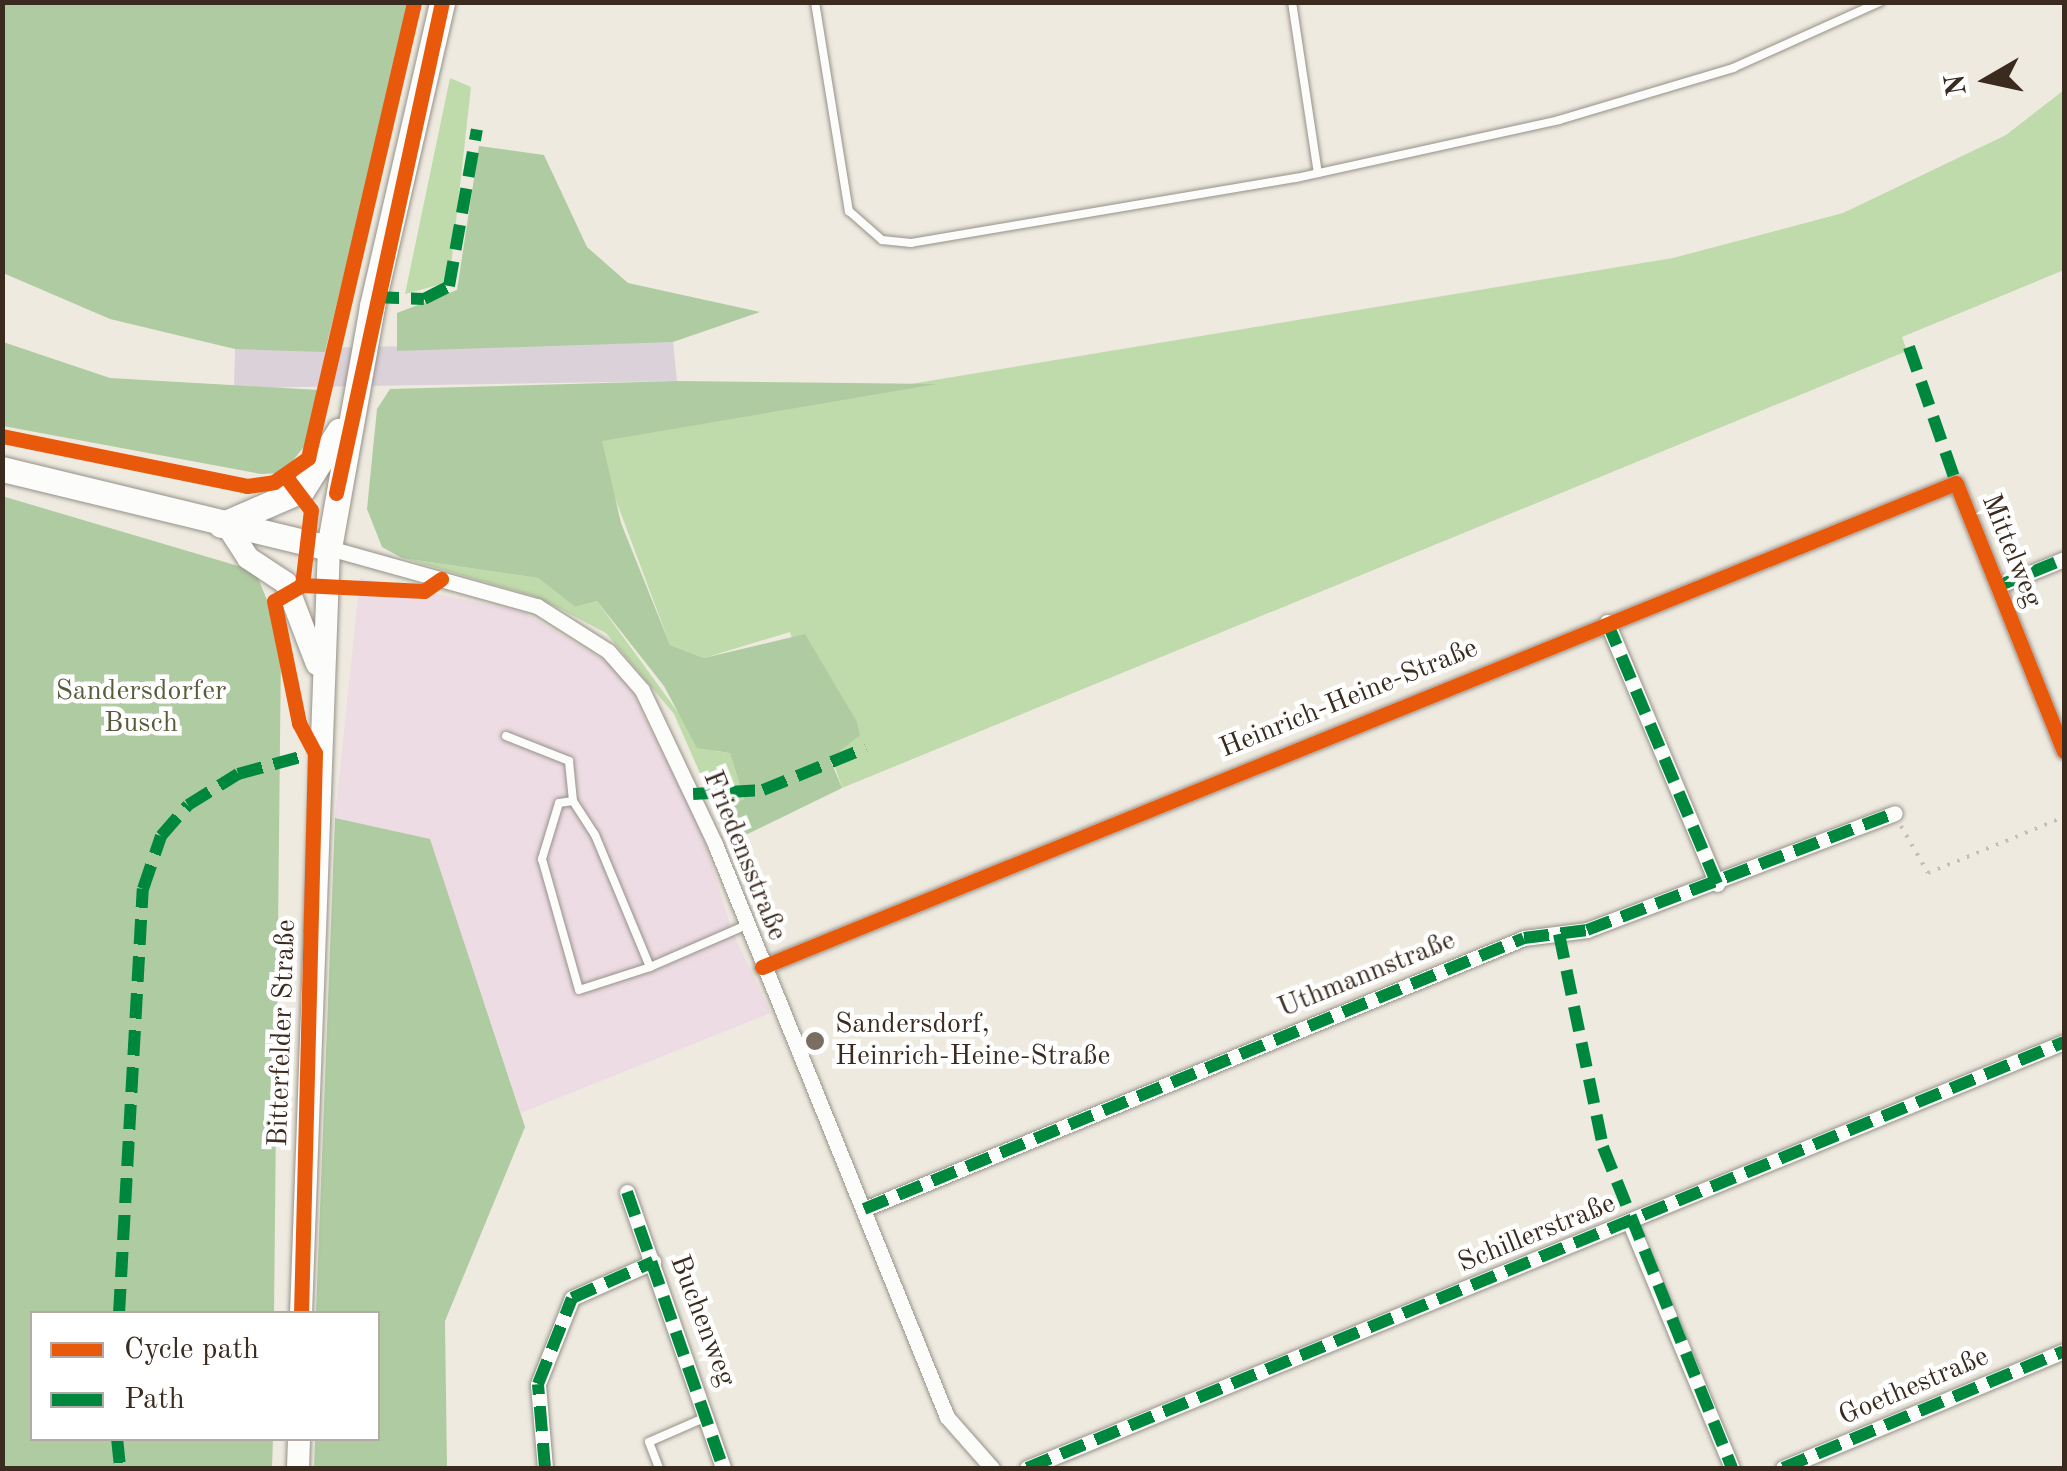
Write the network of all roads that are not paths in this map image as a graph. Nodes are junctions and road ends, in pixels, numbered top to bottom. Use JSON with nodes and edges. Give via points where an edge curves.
{"nodes":[{"id":1,"x":442,"y":2,"type":"edge"},
{"id":2,"x":816,"y":2,"type":"edge"},
{"id":3,"x":1292,"y":2,"type":"edge"},
{"id":4,"x":1856,"y":2,"type":"edge"},
{"id":5,"x":1880,"y":2,"type":"edge"},
{"id":6,"x":1853,"y":16,"type":"junction"},
{"id":7,"x":1318,"y":173,"type":"junction"},
{"id":8,"x":350,"y":413,"type":"junction"},
{"id":9,"x":2,"y":469,"type":"edge"},
{"id":10,"x":1956,"y":482,"type":"joint"},
{"id":11,"x":225,"y":526,"type":"junction"},
{"id":12,"x":329,"y":548,"type":"junction"},
{"id":13,"x":2064,"y":559,"type":"edge"},
{"id":14,"x":1998,"y":586,"type":"junction"},
{"id":15,"x":1608,"y":622,"type":"junction"},
{"id":16,"x":318,"y":668,"type":"junction"},
{"id":17,"x":506,"y":736,"type":"dead end"},
{"id":18,"x":2064,"y":750,"type":"edge"},
{"id":19,"x":573,"y":800,"type":"junction"},
{"id":20,"x":1894,"y":813,"type":"road end"},
{"id":21,"x":1717,"y":884,"type":"junction"},
{"id":22,"x":742,"y":926,"type":"junction"},
{"id":23,"x":650,"y":966,"type":"junction"},
{"id":24,"x":762,"y":966,"type":"junction"},
{"id":25,"x":2064,"y":1042,"type":"edge"},
{"id":26,"x":627,"y":1192,"type":"dead end"},
{"id":27,"x":864,"y":1209,"type":"junction"},
{"id":28,"x":1630,"y":1223,"type":"junction"},
{"id":29,"x":653,"y":1262,"type":"junction"},
{"id":30,"x":301,"y":1311,"type":"edge"},
{"id":31,"x":2064,"y":1351,"type":"edge"},
{"id":32,"x":708,"y":1416,"type":"junction"},
{"id":33,"x":299,"y":1441,"type":"edge"},
{"id":34,"x":298,"y":1468,"type":"edge"},
{"id":35,"x":545,"y":1468,"type":"edge"},
{"id":36,"x":659,"y":1468,"type":"edge"},
{"id":37,"x":723,"y":1468,"type":"edge"},
{"id":38,"x":992,"y":1468,"type":"edge"},
{"id":39,"x":1026,"y":1468,"type":"edge"},
{"id":40,"x":1732,"y":1468,"type":"edge"},
{"id":41,"x":1783,"y":1468,"type":"edge"}],
"edges":[{"from":1,"to":8,"type":"main road"},
{"from":2,"to":7,"type":"lane","via":[[849,212],[882,240],[911,243]]},
{"from":3,"to":7,"type":"lane"},
{"from":4,"to":6,"type":"lane"},
{"from":5,"to":6,"type":"lane"},
{"from":6,"to":7,"type":"lane","via":[[1654,93]]},
{"from":8,"to":11,"type":"main road","via":[[302,490]]},
{"from":8,"to":12,"type":"main road"},
{"from":9,"to":11,"type":"main road"},
{"from":10,"to":14,"type":"street","name":"Mittelweg"},
{"from":10,"to":15,"type":"street","name":"Heinrich-Heine-Straße"},
{"from":11,"to":12,"type":"main road"},
{"from":11,"to":16,"type":"street","via":[[248,558],[286,583]]},
{"from":12,"to":16,"type":"street","name":"Bitterfelder Straße"},
{"from":12,"to":22,"type":"street","name":"Friedensstraße","via":[[537,606],[608,651],[662,725]]},
{"from":13,"to":14,"type":"street"},
{"from":14,"to":18,"type":"street","name":"Mittelweg"},
{"from":15,"to":21,"type":"street"},
{"from":15,"to":24,"type":"street","name":"Heinrich-Heine-Straße"},
{"from":16,"to":30,"type":"street","name":"Bitterfelder Straße"},
{"from":17,"to":19,"type":"lane","via":[[569,761]]},
{"from":19,"to":23,"type":"lane"},
{"from":19,"to":23,"type":"lane","via":[[559,803],[542,859],[579,990]]},
{"from":20,"to":21,"type":"street","name":"Uthmannstraße"},
{"from":21,"to":27,"type":"street","name":"Uthmannstraße","via":[[1572,935],[1524,938]]},
{"from":22,"to":23,"type":"lane"},
{"from":22,"to":24,"type":"street","name":"Friedensstraße"},
{"from":24,"to":27,"type":"street","name":"Friedensstraße"},
{"from":25,"to":28,"type":"street","name":"Schillerstraße"},
{"from":26,"to":29,"type":"street","name":"Buchenweg"},
{"from":27,"to":38,"type":"street","name":"Friedensstraße","via":[[947,1417]]},
{"from":28,"to":39,"type":"street","name":"Schillerstraße"},
{"from":28,"to":40,"type":"street"},
{"from":29,"to":32,"type":"street","name":"Buchenweg"},
{"from":29,"to":35,"type":"street","via":[[572,1298],[538,1384]]},
{"from":31,"to":41,"type":"street","name":"Goethestraße"},
{"from":32,"to":36,"type":"lane","via":[[649,1442]]},
{"from":32,"to":37,"type":"street","name":"Buchenweg"},
{"from":33,"to":34,"type":"street"}]}
